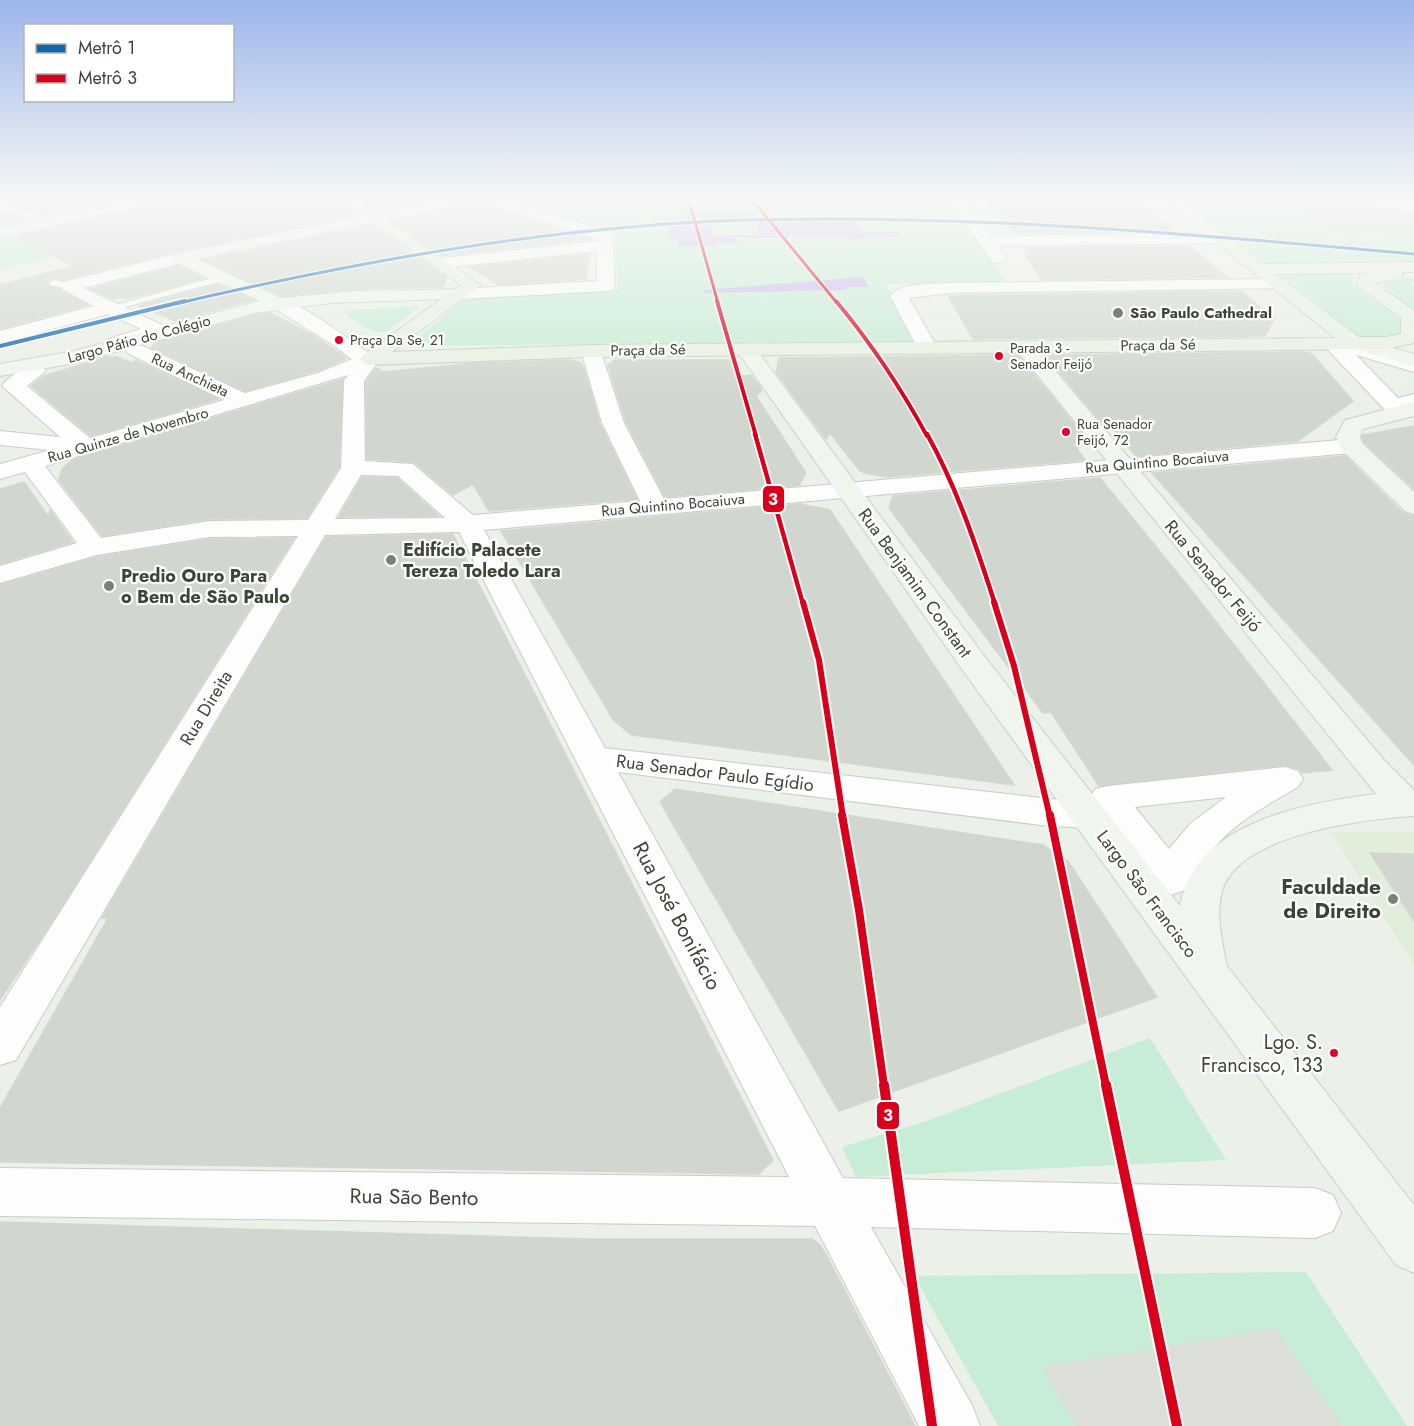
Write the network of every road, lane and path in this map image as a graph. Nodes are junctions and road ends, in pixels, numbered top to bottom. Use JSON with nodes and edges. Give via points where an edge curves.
{"nodes":[{"id":1,"x":443,"y":263,"type":"edge"},
{"id":2,"x":155,"y":264,"type":"edge"},
{"id":3,"x":192,"y":264,"type":"edge"},
{"id":4,"x":605,"y":264,"type":"edge"},
{"id":5,"x":1003,"y":264,"type":"edge"},
{"id":6,"x":1254,"y":264,"type":"edge"},
{"id":7,"x":1414,"y":267,"type":"edge"},
{"id":8,"x":1261,"y":269,"type":"junction"},
{"id":9,"x":1414,"y":275,"type":"edge"},
{"id":10,"x":222,"y":278,"type":"junction"},
{"id":11,"x":1280,"y":284,"type":"junction"},
{"id":12,"x":1021,"y":287,"type":"junction"},
{"id":13,"x":461,"y":294,"type":"junction"},
{"id":14,"x":278,"y":303,"type":"junction"},
{"id":15,"x":110,"y":308,"type":"junction"},
{"id":16,"x":1412,"y":318,"type":"edge"},
{"id":17,"x":0,"y":337,"type":"edge"},
{"id":18,"x":1354,"y":342,"type":"junction"},
{"id":19,"x":0,"y":343,"type":"edge"},
{"id":20,"x":1321,"y":343,"type":"junction"},
{"id":21,"x":1414,"y":343,"type":"edge"},
{"id":22,"x":1024,"y":346,"type":"junction"},
{"id":23,"x":927,"y":347,"type":"junction"},
{"id":24,"x":746,"y":349,"type":"junction"},
{"id":25,"x":136,"y":350,"type":"dead end"},
{"id":26,"x":1414,"y":355,"type":"edge"},
{"id":27,"x":593,"y":358,"type":"dead end"},
{"id":28,"x":370,"y":359,"type":"junction"},
{"id":29,"x":1414,"y":360,"type":"edge"},
{"id":30,"x":1414,"y":366,"type":"edge"},
{"id":31,"x":0,"y":368,"type":"edge"},
{"id":32,"x":244,"y":401,"type":"junction"},
{"id":33,"x":1414,"y":401,"type":"edge"},
{"id":34,"x":1414,"y":409,"type":"edge"},
{"id":35,"x":1390,"y":414,"type":"junction"},
{"id":36,"x":0,"y":438,"type":"edge"},
{"id":37,"x":1352,"y":446,"type":"junction"},
{"id":38,"x":86,"y":447,"type":"junction"},
{"id":39,"x":30,"y":464,"type":"junction"},
{"id":40,"x":1122,"y":465,"type":"junction"},
{"id":41,"x":353,"y":468,"type":"junction"},
{"id":42,"x":0,"y":472,"type":"edge"},
{"id":43,"x":846,"y":490,"type":"junction"},
{"id":44,"x":655,"y":506,"type":"junction"},
{"id":45,"x":1414,"y":506,"type":"edge"},
{"id":46,"x":467,"y":523,"type":"junction"},
{"id":47,"x":316,"y":528,"type":"junction"},
{"id":48,"x":94,"y":547,"type":"junction"},
{"id":49,"x":0,"y":575,"type":"edge"},
{"id":50,"x":594,"y":758,"type":"junction"},
{"id":51,"x":1409,"y":803,"type":"edge"},
{"id":52,"x":1087,"y":814,"type":"junction"},
{"id":53,"x":1206,"y":973,"type":"junction"},
{"id":54,"x":0,"y":1046,"type":"edge"},
{"id":55,"x":0,"y":1192,"type":"edge"},
{"id":56,"x":829,"y":1202,"type":"junction"},
{"id":57,"x":1315,"y":1213,"type":"dead end"},
{"id":58,"x":1414,"y":1247,"type":"edge"},
{"id":59,"x":951,"y":1426,"type":"edge"}],
"edges":[{"from":1,"to":13,"type":"main road","via":[[471,284]]},
{"from":2,"to":15,"type":"street","name":"Largo Pátio do Colégio","via":[[62,284]]},
{"from":3,"to":10,"type":"main road"},
{"from":4,"to":13,"type":"street","via":[[606,286]]},
{"from":5,"to":12,"type":"street"},
{"from":6,"to":8,"type":"main road"},
{"from":7,"to":8,"type":"main road"},
{"from":8,"to":11,"type":"main road"},
{"from":9,"to":16,"type":"main road","via":[[1367,278],[1365,285]]},
{"from":10,"to":14,"type":"main road"},
{"from":10,"to":15,"type":"lane"},
{"from":11,"to":12,"type":"street"},
{"from":11,"to":18,"type":"main road"},
{"from":12,"to":23,"type":"street","via":[[950,288],[899,296]]},
{"from":13,"to":14,"type":"main road"},
{"from":13,"to":28,"type":"main road"},
{"from":14,"to":28,"type":"street"},
{"from":14,"to":31,"type":"main road","name":"Largo Pátio do Colégio","via":[[76,357]]},
{"from":15,"to":17,"type":"street"},
{"from":15,"to":31,"type":"street","name":"Largo Pátio do Colégio","via":[[156,331],[75,354]]},
{"from":16,"to":18,"type":"main road","name":"Praça da Sé","via":[[1411,338],[1407,341]]},
{"from":18,"to":20,"type":"main road","name":"Praça da Sé"},
{"from":18,"to":29,"type":"main road"},
{"from":19,"to":38,"type":"street","via":[[32,366],[13,386]]},
{"from":20,"to":22,"type":"main road","name":"Praça da Sé"},
{"from":20,"to":35,"type":"street"},
{"from":21,"to":26,"type":"street","via":[[1381,346]]},
{"from":22,"to":23,"type":"main road","name":"Praça da Sé"},
{"from":22,"to":40,"type":"main road","name":"Rua Senador Feijó"},
{"from":23,"to":24,"type":"main road","name":"Praça da Sé"},
{"from":24,"to":28,"type":"main road","name":"Praça da Sé"},
{"from":24,"to":43,"type":"main road","name":"Rua Benjamim Constant"},
{"from":25,"to":32,"type":"street","name":"Rua Anchieta"},
{"from":27,"to":44,"type":"street","via":[[613,423]]},
{"from":28,"to":32,"type":"street","name":"Rua Quinze de Novembro"},
{"from":28,"to":41,"type":"street","via":[[354,381]]},
{"from":30,"to":33,"type":"street","via":[[1352,348],[1337,348],[1393,405]]},
{"from":32,"to":38,"type":"street","name":"Rua Quinze de Novembro"},
{"from":34,"to":35,"type":"main road"},
{"from":35,"to":37,"type":"main road","via":[[1353,426],[1348,437]]},
{"from":36,"to":38,"type":"street"},
{"from":37,"to":40,"type":"street","name":"Rua Quintino Bocaiuva"},
{"from":37,"to":45,"type":"main road"},
{"from":38,"to":39,"type":"street","name":"Rua Quinze de Novembro"},
{"from":39,"to":42,"type":"street","name":"Rua Quinze de Novembro"},
{"from":39,"to":48,"type":"street"},
{"from":40,"to":43,"type":"street","name":"Rua Quintino Bocaiuva"},
{"from":40,"to":51,"type":"main road","name":"Rua Senador Feijó","via":[[1372,768]]},
{"from":41,"to":46,"type":"street","name":"Rua José Bonifácio","via":[[404,469]]},
{"from":41,"to":47,"type":"street","name":"Rua Direita"},
{"from":43,"to":44,"type":"street","name":"Rua Quintino Bocaiuva"},
{"from":43,"to":52,"type":"main road","name":"Rua Benjamim Constant"},
{"from":44,"to":46,"type":"street","name":"Rua Quintino Bocaiuva"},
{"from":46,"to":47,"type":"street","name":"Rua Quintino Bocaiuva"},
{"from":46,"to":50,"type":"street","name":"Rua José Bonifácio"},
{"from":47,"to":48,"type":"street","name":"Rua Quintino Bocaiuva","via":[[210,529]]},
{"from":47,"to":54,"type":"street","name":"Rua Direita"},
{"from":48,"to":49,"type":"street","name":"Rua Quintino Bocaiuva"},
{"from":50,"to":52,"type":"street","name":"Rua Senador Paulo Egídio","via":[[1029,811]]},
{"from":50,"to":56,"type":"street","name":"Rua José Bonifácio"},
{"from":51,"to":53,"type":"main road","name":"Largo São Francisco","via":[[1297,822],[1233,850],[1204,886],[1199,926]]},
{"from":52,"to":53,"type":"main road","name":"Largo São Francisco"},
{"from":53,"to":58,"type":"main road","name":"Largo São Francisco"},
{"from":55,"to":56,"type":"street","name":"Rua São Bento"},
{"from":56,"to":57,"type":"street","name":"Rua São Bento"},
{"from":56,"to":59,"type":"street","name":"Rua José Bonifácio"}]}
